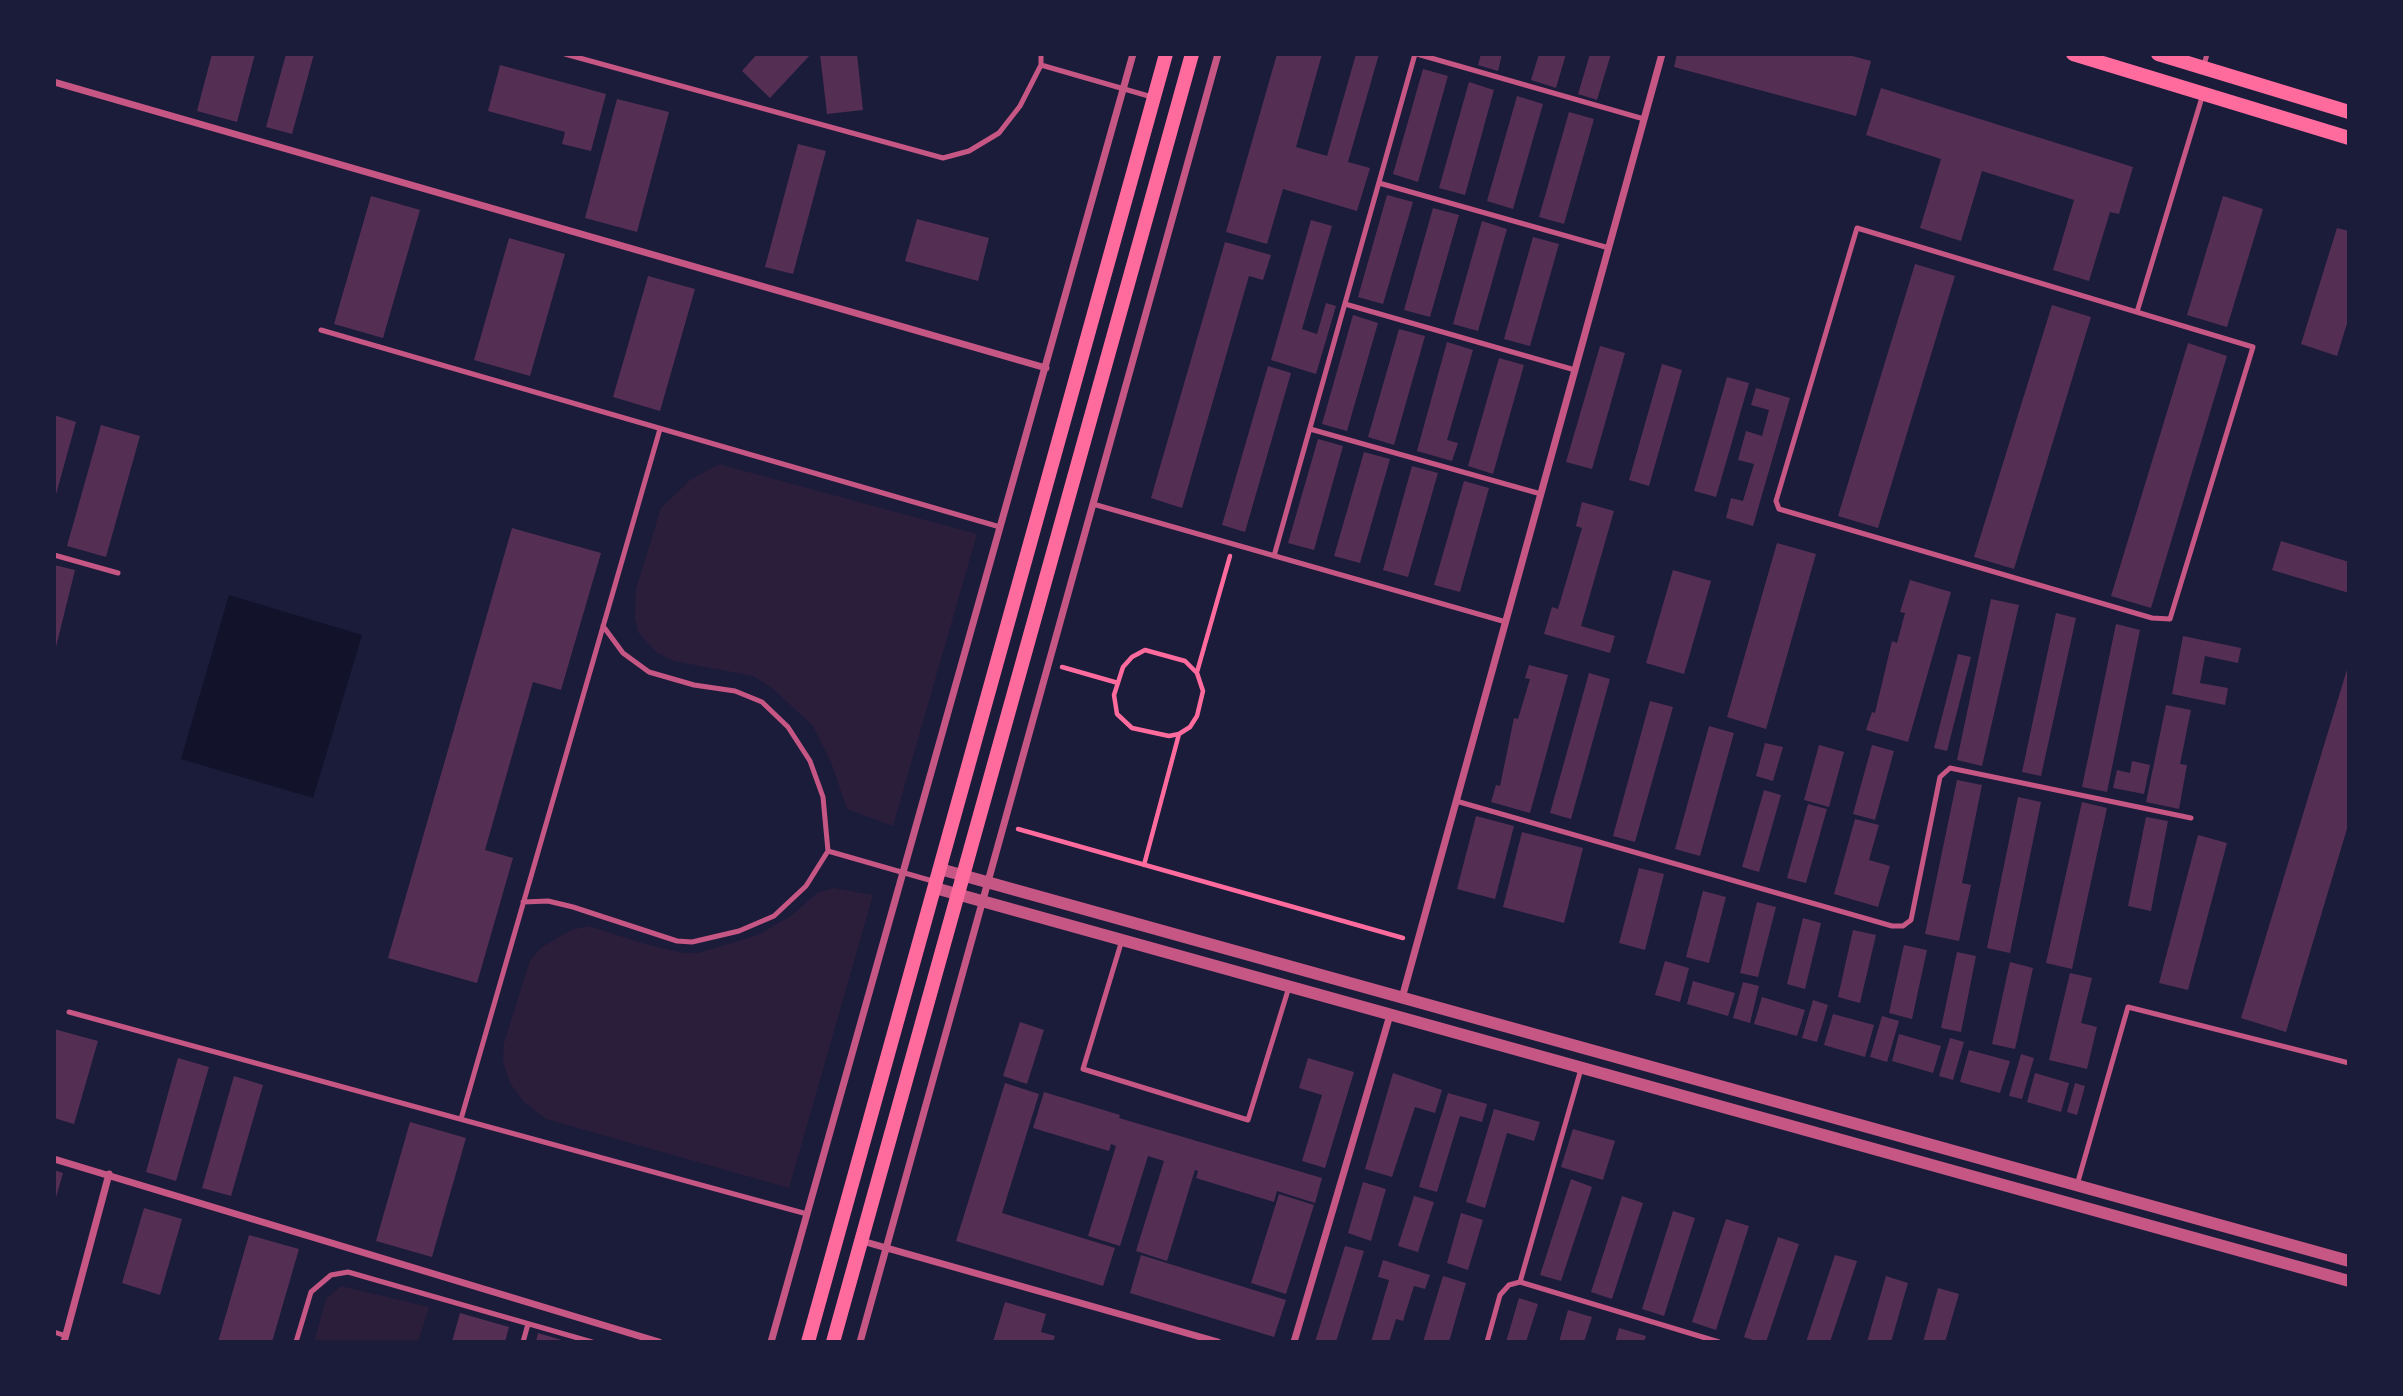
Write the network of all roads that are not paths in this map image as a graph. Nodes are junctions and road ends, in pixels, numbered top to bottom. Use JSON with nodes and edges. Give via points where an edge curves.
{"nodes":[{"id":1,"x":565,"y":54,"type":"edge"},
{"id":2,"x":1041,"y":54,"type":"edge"},
{"id":3,"x":1133,"y":54,"type":"edge"},
{"id":4,"x":1166,"y":54,"type":"edge"},
{"id":5,"x":1192,"y":54,"type":"edge"},
{"id":6,"x":1218,"y":54,"type":"edge"},
{"id":7,"x":1416,"y":54,"type":"edge"},
{"id":8,"x":1662,"y":54,"type":"edge"},
{"id":9,"x":2073,"y":54,"type":"edge"},
{"id":10,"x":2158,"y":54,"type":"edge"},
{"id":11,"x":2205,"y":61,"type":"edge"},
{"id":12,"x":1041,"y":65,"type":"junction"},
{"id":13,"x":54,"y":82,"type":"edge"},
{"id":14,"x":1123,"y":89,"type":"junction"},
{"id":15,"x":2204,"y":94,"type":"junction"},
{"id":16,"x":1154,"y":97,"type":"junction"},
{"id":17,"x":2349,"y":112,"type":"edge"},
{"id":18,"x":1644,"y":119,"type":"junction"},
{"id":19,"x":2349,"y":138,"type":"edge"},
{"id":20,"x":1379,"y":183,"type":"junction"},
{"id":21,"x":1609,"y":247,"type":"junction"},
{"id":22,"x":1345,"y":304,"type":"junction"},
{"id":23,"x":2137,"y":312,"type":"junction"},
{"id":24,"x":321,"y":331,"type":"dead end"},
{"id":25,"x":1046,"y":368,"type":"junction"},
{"id":26,"x":1575,"y":370,"type":"junction"},
{"id":27,"x":660,"y":429,"type":"junction"},
{"id":28,"x":1310,"y":429,"type":"junction"},
{"id":29,"x":1541,"y":494,"type":"junction"},
{"id":30,"x":1093,"y":504,"type":"junction"},
{"id":31,"x":1000,"y":527,"type":"junction"},
{"id":32,"x":54,"y":555,"type":"edge"},
{"id":33,"x":1274,"y":556,"type":"junction"},
{"id":34,"x":118,"y":573,"type":"dead end"},
{"id":35,"x":1506,"y":622,"type":"junction"},
{"id":36,"x":603,"y":626,"type":"junction"},
{"id":37,"x":1456,"y":801,"type":"junction"},
{"id":38,"x":2191,"y":818,"type":"dead end"},
{"id":39,"x":828,"y":850,"type":"junction"},
{"id":40,"x":903,"y":872,"type":"junction"},
{"id":41,"x":964,"y":876,"type":"junction"},
{"id":42,"x":937,"y":880,"type":"junction"},
{"id":43,"x":987,"y":882,"type":"junction"},
{"id":44,"x":959,"y":895,"type":"junction"},
{"id":45,"x":982,"y":901,"type":"junction"},
{"id":46,"x":523,"y":902,"type":"junction"},
{"id":47,"x":1122,"y":940,"type":"junction"},
{"id":48,"x":1289,"y":986,"type":"junction"},
{"id":49,"x":1402,"y":998,"type":"junction"},
{"id":50,"x":69,"y":1012,"type":"dead end"},
{"id":51,"x":1390,"y":1015,"type":"junction"},
{"id":52,"x":2349,"y":1063,"type":"edge"},
{"id":53,"x":1582,"y":1068,"type":"junction"},
{"id":54,"x":461,"y":1119,"type":"junction"},
{"id":55,"x":54,"y":1159,"type":"edge"},
{"id":56,"x":109,"y":1174,"type":"junction"},
{"id":57,"x":2077,"y":1185,"type":"junction"},
{"id":58,"x":807,"y":1214,"type":"junction"},
{"id":59,"x":862,"y":1241,"type":"junction"},
{"id":60,"x":886,"y":1248,"type":"junction"},
{"id":61,"x":2349,"y":1261,"type":"edge"},
{"id":62,"x":2349,"y":1281,"type":"edge"},
{"id":63,"x":1520,"y":1282,"type":"junction"},
{"id":64,"x":528,"y":1324,"type":"junction"},
{"id":65,"x":54,"y":1332,"type":"edge"},
{"id":66,"x":65,"y":1339,"type":"edge"},
{"id":67,"x":296,"y":1342,"type":"edge"},
{"id":68,"x":523,"y":1342,"type":"edge"},
{"id":69,"x":592,"y":1342,"type":"edge"},
{"id":70,"x":659,"y":1342,"type":"edge"},
{"id":71,"x":771,"y":1342,"type":"edge"},
{"id":72,"x":808,"y":1342,"type":"edge"},
{"id":73,"x":834,"y":1342,"type":"edge"},
{"id":74,"x":860,"y":1342,"type":"edge"},
{"id":75,"x":1218,"y":1342,"type":"edge"},
{"id":76,"x":1294,"y":1342,"type":"edge"},
{"id":77,"x":1487,"y":1342,"type":"edge"},
{"id":78,"x":1719,"y":1342,"type":"edge"}],
"edges":[{"from":1,"to":12,"type":"lane","via":[[943,158],[969,151],[999,133],[1020,106]]},
{"from":2,"to":12,"type":"lane"},
{"from":3,"to":14,"type":"street"},
{"from":4,"to":16,"type":"main road"},
{"from":5,"to":41,"type":"main road"},
{"from":6,"to":30,"type":"street"},
{"from":7,"to":18,"type":"lane"},
{"from":7,"to":20,"type":"lane"},
{"from":8,"to":18,"type":"street"},
{"from":9,"to":15,"type":"main road"},
{"from":10,"to":11,"type":"main road"},
{"from":11,"to":17,"type":"main road"},
{"from":12,"to":14,"type":"lane"},
{"from":13,"to":25,"type":"street"},
{"from":14,"to":16,"type":"lane"},
{"from":14,"to":25,"type":"street"},
{"from":15,"to":19,"type":"main road"},
{"from":15,"to":23,"type":"lane"},
{"from":16,"to":42,"type":"main road"},
{"from":18,"to":21,"type":"street"},
{"from":20,"to":21,"type":"lane"},
{"from":20,"to":22,"type":"lane"},
{"from":21,"to":26,"type":"street"},
{"from":22,"to":26,"type":"lane"},
{"from":22,"to":28,"type":"lane"},
{"from":23,"to":23,"type":"lane","via":[[2253,347],[2170,619],[2152,618],[1779,509],[1776,501],[1857,228]]},
{"from":24,"to":27,"type":"lane"},
{"from":25,"to":31,"type":"street"},
{"from":26,"to":29,"type":"street"},
{"from":27,"to":31,"type":"lane"},
{"from":27,"to":36,"type":"lane"},
{"from":28,"to":29,"type":"lane"},
{"from":28,"to":33,"type":"lane"},
{"from":29,"to":35,"type":"street"},
{"from":30,"to":33,"type":"lane"},
{"from":30,"to":43,"type":"street"},
{"from":31,"to":40,"type":"street"},
{"from":32,"to":34,"type":"lane"},
{"from":33,"to":35,"type":"lane"},
{"from":35,"to":37,"type":"street"},
{"from":36,"to":39,"type":"lane","via":[[623,653],[649,672],[762,702],[788,727],[810,761],[822,797]]},
{"from":36,"to":46,"type":"lane"},
{"from":37,"to":38,"type":"lane","via":[[1892,926],[1911,920],[1941,778],[1950,768]]},
{"from":37,"to":49,"type":"street"},
{"from":39,"to":40,"type":"lane"},
{"from":39,"to":46,"type":"lane","via":[[806,886],[774,916],[739,931],[692,942],[561,904]]},
{"from":40,"to":42,"type":"lane"},
{"from":40,"to":58,"type":"street"},
{"from":41,"to":42,"type":"street"},
{"from":41,"to":43,"type":"street"},
{"from":41,"to":44,"type":"main road"},
{"from":42,"to":44,"type":"street"},
{"from":42,"to":72,"type":"main road"},
{"from":43,"to":45,"type":"street"},
{"from":43,"to":49,"type":"street"},
{"from":44,"to":45,"type":"street"},
{"from":44,"to":59,"type":"main road"},
{"from":45,"to":47,"type":"street"},
{"from":45,"to":60,"type":"street"},
{"from":46,"to":54,"type":"lane"},
{"from":47,"to":48,"type":"street"},
{"from":47,"to":48,"type":"lane","via":[[1083,1069],[1248,1120]]},
{"from":48,"to":51,"type":"street"},
{"from":49,"to":57,"type":"street"},
{"from":50,"to":54,"type":"lane"},
{"from":51,"to":53,"type":"street"},
{"from":51,"to":76,"type":"street"},
{"from":52,"to":57,"type":"lane","via":[[2128,1007]]},
{"from":53,"to":62,"type":"street"},
{"from":53,"to":63,"type":"lane"},
{"from":54,"to":58,"type":"lane"},
{"from":55,"to":56,"type":"street"},
{"from":56,"to":66,"type":"street"},
{"from":56,"to":70,"type":"street"},
{"from":57,"to":61,"type":"street"},
{"from":58,"to":71,"type":"street"},
{"from":59,"to":60,"type":"street"},
{"from":59,"to":73,"type":"main road"},
{"from":60,"to":74,"type":"street"},
{"from":60,"to":75,"type":"street"},
{"from":63,"to":77,"type":"lane","via":[[1500,1295]]},
{"from":63,"to":78,"type":"lane"},
{"from":64,"to":67,"type":"lane","via":[[348,1272],[331,1275],[311,1292]]},
{"from":64,"to":68,"type":"lane"},
{"from":64,"to":69,"type":"lane"},
{"from":65,"to":66,"type":"lane"}]}
